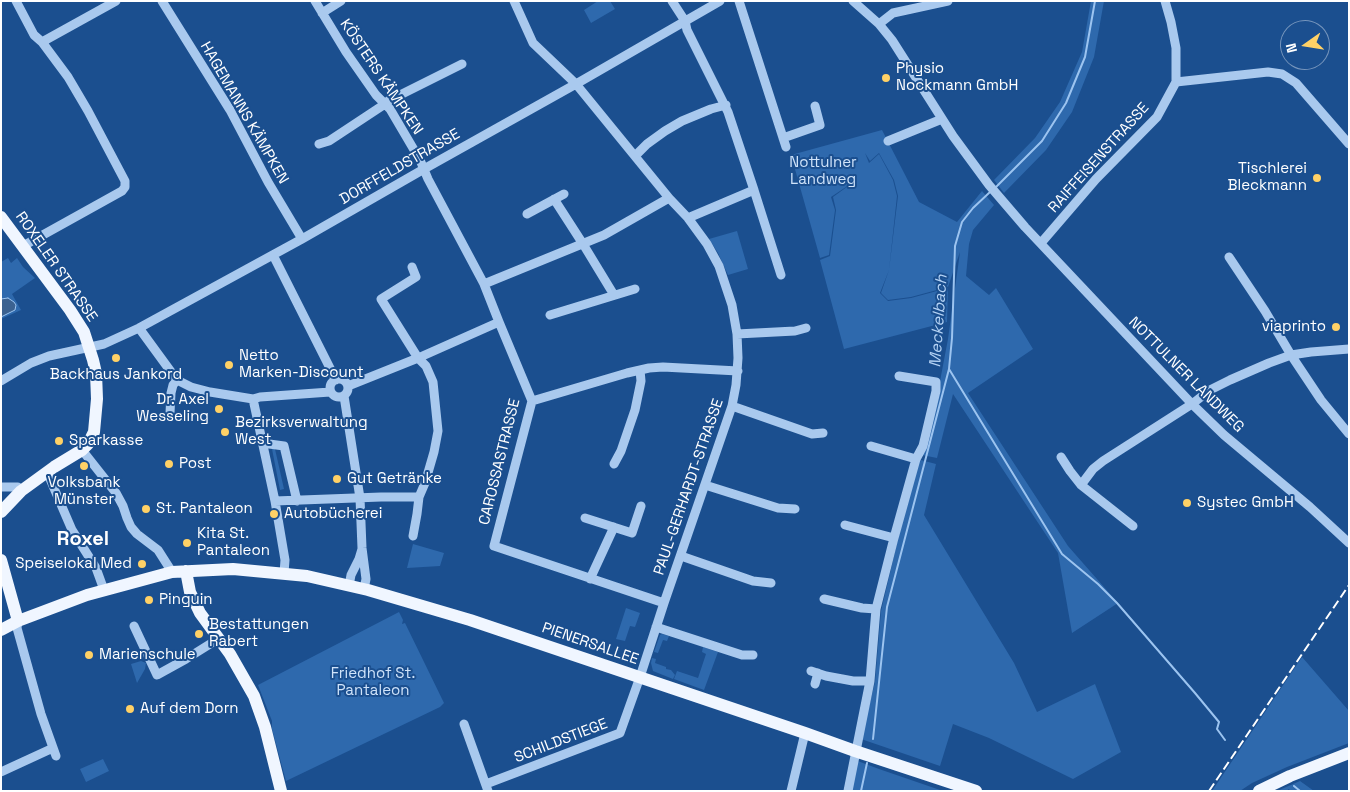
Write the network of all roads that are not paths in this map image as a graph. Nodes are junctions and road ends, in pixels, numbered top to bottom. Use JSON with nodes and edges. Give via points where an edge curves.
{"nodes":[{"id":1,"x":16,"y":1,"type":"edge"},
{"id":2,"x":116,"y":1,"type":"edge"},
{"id":3,"x":162,"y":1,"type":"edge"},
{"id":4,"x":315,"y":1,"type":"edge"},
{"id":5,"x":341,"y":1,"type":"edge"},
{"id":6,"x":514,"y":1,"type":"edge"},
{"id":7,"x":672,"y":1,"type":"edge"},
{"id":8,"x":720,"y":1,"type":"edge"},
{"id":9,"x":739,"y":1,"type":"edge"},
{"id":10,"x":853,"y":1,"type":"edge"},
{"id":11,"x":948,"y":1,"type":"edge"},
{"id":12,"x":1165,"y":1,"type":"edge"},
{"id":13,"x":322,"y":13,"type":"junction"},
{"id":14,"x":685,"y":22,"type":"junction"},
{"id":15,"x":879,"y":24,"type":"junction"},
{"id":16,"x":42,"y":42,"type":"junction"},
{"id":17,"x":462,"y":64,"type":"dead end"},
{"id":18,"x":1176,"y":82,"type":"junction"},
{"id":19,"x":576,"y":84,"type":"junction"},
{"id":20,"x":384,"y":104,"type":"junction"},
{"id":21,"x":726,"y":105,"type":"junction"},
{"id":22,"x":815,"y":106,"type":"dead end"},
{"id":23,"x":942,"y":119,"type":"junction"},
{"id":24,"x":888,"y":141,"type":"dead end"},
{"id":25,"x":319,"y":144,"type":"dead end"},
{"id":26,"x":1349,"y":144,"type":"edge"},
{"id":27,"x":635,"y":156,"type":"junction"},
{"id":28,"x":424,"y":169,"type":"junction"},
{"id":29,"x":754,"y":190,"type":"junction"},
{"id":30,"x":564,"y":194,"type":"dead end"},
{"id":31,"x":669,"y":198,"type":"junction"},
{"id":32,"x":554,"y":199,"type":"junction"},
{"id":33,"x":527,"y":214,"type":"dead end"},
{"id":34,"x":1,"y":217,"type":"edge"},
{"id":35,"x":688,"y":218,"type":"junction"},
{"id":36,"x":302,"y":239,"type":"junction"},
{"id":37,"x":1041,"y":243,"type":"junction"},
{"id":38,"x":583,"y":244,"type":"junction"},
{"id":39,"x":23,"y":246,"type":"junction"},
{"id":40,"x":273,"y":255,"type":"junction"},
{"id":41,"x":1230,"y":257,"type":"dead end"},
{"id":42,"x":412,"y":267,"type":"dead end"},
{"id":43,"x":781,"y":275,"type":"dead end"},
{"id":44,"x":484,"y":284,"type":"junction"},
{"id":45,"x":635,"y":289,"type":"dead end"},
{"id":46,"x":614,"y":295,"type":"junction"},
{"id":47,"x":550,"y":315,"type":"dead end"},
{"id":48,"x":499,"y":322,"type":"junction"},
{"id":49,"x":139,"y":328,"type":"junction"},
{"id":50,"x":806,"y":328,"type":"dead end"},
{"id":51,"x":737,"y":334,"type":"junction"},
{"id":52,"x":90,"y":348,"type":"junction"},
{"id":53,"x":1349,"y":350,"type":"edge"},
{"id":54,"x":1291,"y":356,"type":"junction"},
{"id":55,"x":418,"y":358,"type":"junction"},
{"id":56,"x":640,"y":370,"type":"junction"},
{"id":57,"x":738,"y":371,"type":"junction"},
{"id":58,"x":899,"y":376,"type":"dead end"},
{"id":59,"x":177,"y":380,"type":"junction"},
{"id":60,"x":336,"y":380,"type":"junction"},
{"id":61,"x":1,"y":381,"type":"edge"},
{"id":62,"x":348,"y":386,"type":"junction"},
{"id":63,"x":330,"y":392,"type":"junction"},
{"id":64,"x":344,"y":396,"type":"junction"},
{"id":65,"x":253,"y":399,"type":"junction"},
{"id":66,"x":532,"y":401,"type":"junction"},
{"id":67,"x":1192,"y":404,"type":"junction"},
{"id":68,"x":732,"y":406,"type":"junction"},
{"id":69,"x":170,"y":414,"type":"dead end"},
{"id":70,"x":823,"y":433,"type":"dead end"},
{"id":71,"x":1349,"y":434,"type":"edge"},
{"id":72,"x":262,"y":442,"type":"junction"},
{"id":73,"x":871,"y":446,"type":"dead end"},
{"id":74,"x":82,"y":450,"type":"junction"},
{"id":75,"x":1061,"y":457,"type":"dead end"},
{"id":76,"x":916,"y":459,"type":"junction"},
{"id":77,"x":614,"y":464,"type":"dead end"},
{"id":78,"x":47,"y":472,"type":"junction"},
{"id":79,"x":705,"y":485,"type":"junction"},
{"id":80,"x":1081,"y":485,"type":"junction"},
{"id":81,"x":1,"y":487,"type":"edge"},
{"id":82,"x":21,"y":491,"type":"junction"},
{"id":83,"x":419,"y":497,"type":"junction"},
{"id":84,"x":360,"y":498,"type":"junction"},
{"id":85,"x":297,"y":500,"type":"junction"},
{"id":86,"x":275,"y":501,"type":"junction"},
{"id":87,"x":641,"y":506,"type":"dead end"},
{"id":88,"x":795,"y":509,"type":"dead end"},
{"id":89,"x":1,"y":512,"type":"edge"},
{"id":90,"x":585,"y":518,"type":"dead end"},
{"id":91,"x":845,"y":525,"type":"dead end"},
{"id":92,"x":1133,"y":526,"type":"dead end"},
{"id":93,"x":614,"y":527,"type":"junction"},
{"id":94,"x":413,"y":536,"type":"dead end"},
{"id":95,"x":894,"y":538,"type":"junction"},
{"id":96,"x":1349,"y":543,"type":"edge"},
{"id":97,"x":362,"y":548,"type":"junction"},
{"id":98,"x":680,"y":556,"type":"junction"},
{"id":99,"x":1,"y":560,"type":"edge"},
{"id":100,"x":186,"y":571,"type":"junction"},
{"id":101,"x":172,"y":572,"type":"junction"},
{"id":102,"x":284,"y":573,"type":"junction"},
{"id":103,"x":590,"y":579,"type":"junction"},
{"id":104,"x":771,"y":583,"type":"dead end"},
{"id":105,"x":349,"y":586,"type":"junction"},
{"id":106,"x":364,"y":589,"type":"junction"},
{"id":107,"x":104,"y":590,"type":"junction"},
{"id":108,"x":824,"y":599,"type":"dead end"},
{"id":109,"x":664,"y":603,"type":"junction"},
{"id":110,"x":876,"y":610,"type":"junction"},
{"id":111,"x":18,"y":620,"type":"junction"},
{"id":112,"x":134,"y":626,"type":"dead end"},
{"id":113,"x":656,"y":627,"type":"junction"},
{"id":114,"x":1,"y":630,"type":"edge"},
{"id":115,"x":218,"y":639,"type":"junction"},
{"id":116,"x":753,"y":655,"type":"dead end"},
{"id":117,"x":640,"y":678,"type":"junction"},
{"id":118,"x":870,"y":681,"type":"junction"},
{"id":119,"x":815,"y":684,"type":"dead end"},
{"id":120,"x":464,"y":724,"type":"dead end"},
{"id":121,"x":805,"y":733,"type":"junction"},
{"id":122,"x":855,"y":751,"type":"junction"},
{"id":123,"x":1349,"y":753,"type":"edge"},
{"id":124,"x":1,"y":772,"type":"edge"},
{"id":125,"x":487,"y":788,"type":"edge"},
{"id":126,"x":281,"y":791,"type":"edge"},
{"id":127,"x":791,"y":791,"type":"edge"},
{"id":128,"x":848,"y":791,"type":"edge"},
{"id":129,"x":976,"y":791,"type":"edge"},
{"id":130,"x":1259,"y":791,"type":"edge"}],
"edges":[{"from":1,"to":16,"type":"street","via":[[34,35]]},
{"from":2,"to":16,"type":"street"},
{"from":3,"to":36,"type":"street","name":"HAGEMANNS KÄMPKEN","via":[[230,110]]},
{"from":4,"to":13,"type":"street","name":"KÖSTERS KÄMPKEN"},
{"from":5,"to":13,"type":"street"},
{"from":6,"to":19,"type":"street","name":"PAUL-GERHARDT-STRASSE","via":[[533,44]]},
{"from":7,"to":14,"type":"street"},
{"from":8,"to":14,"type":"street","name":"DORFFELDSTRASSE"},
{"from":9,"to":22,"type":"street","via":[[784,142],[820,125]]},
{"from":10,"to":15,"type":"street","name":"NOTTULNER LANDWEG"},
{"from":11,"to":15,"type":"street","via":[[893,13]]},
{"from":12,"to":18,"type":"street","name":"RAIFFEISENSTRASSE","via":[[1176,48]]},
{"from":13,"to":20,"type":"street","name":"KÖSTERS KÄMPKEN"},
{"from":14,"to":19,"type":"street","name":"DORFFELDSTRASSE"},
{"from":14,"to":21,"type":"street"},
{"from":15,"to":23,"type":"street","name":"NOTTULNER LANDWEG"},
{"from":16,"to":39,"type":"street","via":[[68,77],[102,136],[125,187],[122,192]]},
{"from":17,"to":20,"type":"street"},
{"from":18,"to":26,"type":"street","via":[[1268,72],[1282,74],[1296,83]]},
{"from":18,"to":37,"type":"street","name":"RAIFFEISENSTRASSE","via":[[1157,117],[1096,179]]},
{"from":19,"to":27,"type":"street","name":"PAUL-GERHARDT-STRASSE"},
{"from":19,"to":28,"type":"street","name":"DORFFELDSTRASSE"},
{"from":20,"to":25,"type":"street","via":[[329,141]]},
{"from":20,"to":28,"type":"street","name":"KÖSTERS KÄMPKEN"},
{"from":21,"to":27,"type":"street","via":[[697,114],[674,126]]},
{"from":21,"to":29,"type":"street"},
{"from":23,"to":24,"type":"street"},
{"from":23,"to":37,"type":"street","name":"NOTTULNER LANDWEG","via":[[989,185]]},
{"from":27,"to":31,"type":"street","name":"PAUL-GERHARDT-STRASSE"},
{"from":28,"to":36,"type":"street","name":"DORFFELDSTRASSE"},
{"from":28,"to":44,"type":"street","name":"CAROSSASTRASSE"},
{"from":29,"to":35,"type":"street"},
{"from":29,"to":43,"type":"street"},
{"from":30,"to":32,"type":"street"},
{"from":31,"to":35,"type":"street","name":"PAUL-GERHARDT-STRASSE"},
{"from":31,"to":38,"type":"street"},
{"from":32,"to":33,"type":"street"},
{"from":32,"to":38,"type":"street"},
{"from":34,"to":39,"type":"main road","name":"ROXELER STRASSE"},
{"from":35,"to":51,"type":"street","name":"PAUL-GERHARDT-STRASSE","via":[[719,266],[732,305]]},
{"from":36,"to":40,"type":"street","name":"DORFFELDSTRASSE"},
{"from":37,"to":67,"type":"street","name":"NOTTULNER LANDWEG"},
{"from":38,"to":44,"type":"street"},
{"from":38,"to":46,"type":"street"},
{"from":39,"to":52,"type":"main road","name":"ROXELER STRASSE","via":[[74,316]]},
{"from":40,"to":49,"type":"street","name":"DORFFELDSTRASSE"},
{"from":40,"to":60,"type":"street"},
{"from":41,"to":54,"type":"street"},
{"from":42,"to":55,"type":"street","via":[[416,277],[381,299]]},
{"from":44,"to":48,"type":"street","name":"CAROSSASTRASSE"},
{"from":45,"to":46,"type":"street"},
{"from":46,"to":47,"type":"street"},
{"from":48,"to":55,"type":"street"},
{"from":48,"to":66,"type":"street","name":"CAROSSASTRASSE"},
{"from":49,"to":52,"type":"street","name":"DORFFELDSTRASSE"},
{"from":49,"to":59,"type":"street"},
{"from":50,"to":51,"type":"street"},
{"from":51,"to":57,"type":"street","name":"PAUL-GERHARDT-STRASSE"},
{"from":52,"to":61,"type":"street","name":"DORFFELDSTRASSE","via":[[49,356]]},
{"from":52,"to":74,"type":"main road","name":"ROXELER STRASSE","via":[[96,372],[96,416],[94,432]]},
{"from":53,"to":54,"type":"street"},
{"from":54,"to":67,"type":"street","via":[[1230,380]]},
{"from":54,"to":71,"type":"street"},
{"from":55,"to":62,"type":"street"},
{"from":55,"to":83,"type":"street","via":[[434,382],[438,431]]},
{"from":56,"to":57,"type":"street","via":[[662,367]]},
{"from":56,"to":66,"type":"street"},
{"from":56,"to":77,"type":"street","via":[[635,410]]},
{"from":57,"to":68,"type":"street","name":"PAUL-GERHARDT-STRASSE"},
{"from":58,"to":76,"type":"street","via":[[936,382],[922,446]]},
{"from":59,"to":65,"type":"street","via":[[210,392]]},
{"from":59,"to":69,"type":"street","via":[[171,392]]},
{"from":60,"to":62,"type":"street","via":[[343,380]]},
{"from":60,"to":63,"type":"street","via":[[331,384]]},
{"from":62,"to":64,"type":"street"},
{"from":63,"to":64,"type":"street","via":[[335,397]]},
{"from":63,"to":65,"type":"street"},
{"from":64,"to":84,"type":"street"},
{"from":65,"to":72,"type":"street"},
{"from":66,"to":103,"type":"street","name":"CAROSSASTRASSE","via":[[494,546]]},
{"from":67,"to":80,"type":"street","via":[[1093,469]]},
{"from":67,"to":96,"type":"street","name":"NOTTULNER LANDWEG"},
{"from":68,"to":70,"type":"street","via":[[812,434]]},
{"from":68,"to":79,"type":"street","name":"PAUL-GERHARDT-STRASSE"},
{"from":72,"to":85,"type":"street","via":[[284,446]]},
{"from":72,"to":86,"type":"street"},
{"from":73,"to":76,"type":"street"},
{"from":74,"to":78,"type":"main road"},
{"from":74,"to":101,"type":"street","via":[[116,493],[131,527],[158,550]]},
{"from":75,"to":80,"type":"street"},
{"from":76,"to":95,"type":"street"},
{"from":78,"to":82,"type":"main road"},
{"from":78,"to":107,"type":"street","via":[[72,530],[96,568]]},
{"from":79,"to":88,"type":"street","via":[[778,508]]},
{"from":79,"to":98,"type":"street","name":"PAUL-GERHARDT-STRASSE"},
{"from":80,"to":92,"type":"street"},
{"from":81,"to":82,"type":"street","via":[[18,487]]},
{"from":82,"to":89,"type":"main road"},
{"from":83,"to":84,"type":"street"},
{"from":83,"to":94,"type":"street"},
{"from":84,"to":85,"type":"street"},
{"from":84,"to":97,"type":"street"},
{"from":85,"to":86,"type":"street"},
{"from":86,"to":102,"type":"street","via":[[286,560]]},
{"from":87,"to":93,"type":"street","via":[[632,533]]},
{"from":90,"to":93,"type":"street"},
{"from":91,"to":95,"type":"street"},
{"from":93,"to":103,"type":"street"},
{"from":95,"to":110,"type":"street"},
{"from":97,"to":105,"type":"street"},
{"from":97,"to":106,"type":"street"},
{"from":98,"to":104,"type":"street","via":[[753,581]]},
{"from":98,"to":109,"type":"street","name":"PAUL-GERHARDT-STRASSE"},
{"from":99,"to":111,"type":"main road"},
{"from":100,"to":101,"type":"main road","name":"PIENERSALLEE"},
{"from":100,"to":102,"type":"main road","name":"PIENERSALLEE","via":[[233,569]]},
{"from":100,"to":115,"type":"main road","via":[[194,602]]},
{"from":101,"to":107,"type":"main road","name":"PIENERSALLEE"},
{"from":102,"to":105,"type":"main road","name":"PIENERSALLEE"},
{"from":103,"to":109,"type":"street","name":"CAROSSASTRASSE"},
{"from":105,"to":106,"type":"main road","name":"PIENERSALLEE"},
{"from":106,"to":117,"type":"main road","name":"PIENERSALLEE","via":[[470,620]]},
{"from":107,"to":111,"type":"main road","name":"PIENERSALLEE"},
{"from":108,"to":110,"type":"street"},
{"from":109,"to":113,"type":"street","name":"PAUL-GERHARDT-STRASSE"},
{"from":110,"to":118,"type":"street"},
{"from":111,"to":114,"type":"main road","name":"PIENERSALLEE"},
{"from":111,"to":124,"type":"street","via":[[17,628],[40,714],[54,752]]},
{"from":112,"to":115,"type":"street","via":[[157,675]]},
{"from":113,"to":116,"type":"street","via":[[742,655]]},
{"from":113,"to":117,"type":"street","name":"PAUL-GERHARDT-STRASSE"},
{"from":115,"to":126,"type":"main road","via":[[242,672],[254,696]]},
{"from":117,"to":121,"type":"main road","name":"PIENERSALLEE"},
{"from":117,"to":125,"type":"street","name":"SCHILDSTIEGE","via":[[620,733]]},
{"from":118,"to":119,"type":"street","via":[[853,681],[815,672]]},
{"from":118,"to":122,"type":"street"},
{"from":120,"to":125,"type":"street","name":"SCHILDSTIEGE"},
{"from":121,"to":122,"type":"main road","name":"PIENERSALLEE"},
{"from":121,"to":127,"type":"street"},
{"from":122,"to":128,"type":"street"},
{"from":122,"to":129,"type":"main road","name":"PIENERSALLEE"},
{"from":123,"to":130,"type":"main road"}]}
